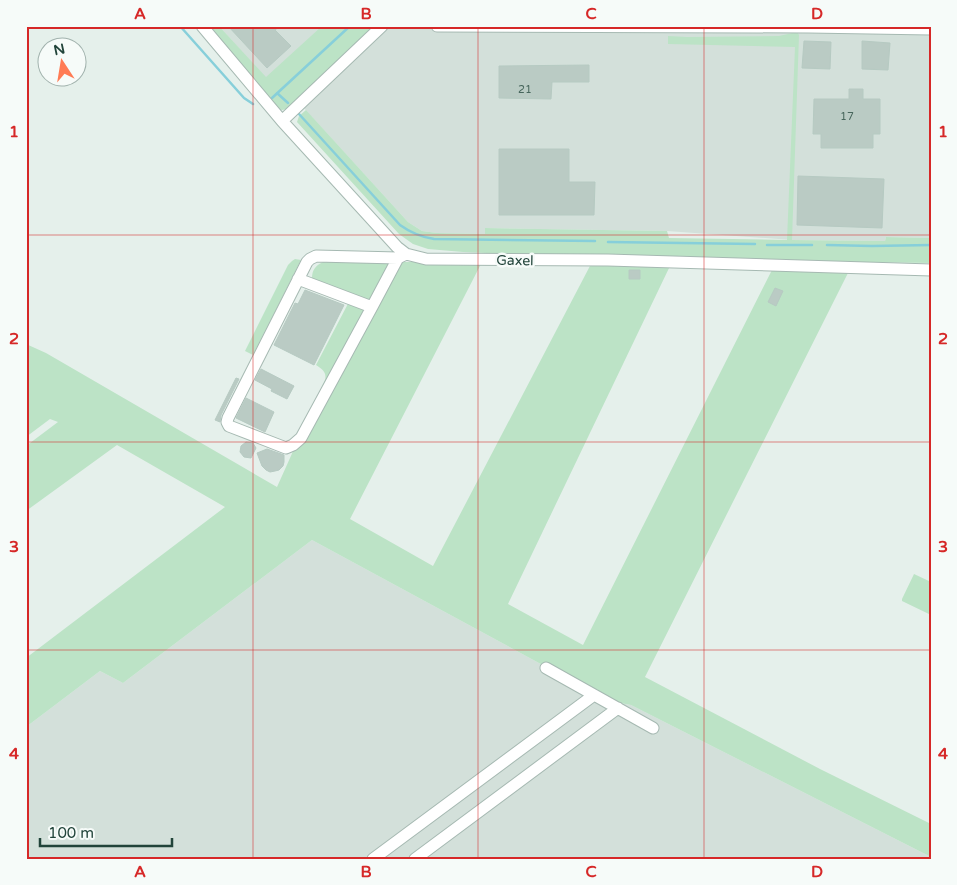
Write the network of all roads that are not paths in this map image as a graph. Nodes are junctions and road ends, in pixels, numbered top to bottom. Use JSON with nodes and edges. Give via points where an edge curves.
{"nodes":[{"id":1,"x":202,"y":26,"type":"edge"},
{"id":2,"x":382,"y":26,"type":"edge"},
{"id":3,"x":437,"y":26,"type":"edge"},
{"id":4,"x":809,"y":27,"type":"edge"},
{"id":5,"x":931,"y":28,"type":"edge"},
{"id":6,"x":282,"y":121,"type":"junction"},
{"id":7,"x":402,"y":256,"type":"junction"},
{"id":8,"x":931,"y":270,"type":"edge"},
{"id":9,"x":298,"y":279,"type":"junction"},
{"id":10,"x":372,"y":307,"type":"junction"},
{"id":11,"x":546,"y":668,"type":"dead end"},
{"id":12,"x":594,"y":695,"type":"junction"},
{"id":13,"x":618,"y":708,"type":"junction"},
{"id":14,"x":653,"y":728,"type":"dead end"},
{"id":15,"x":373,"y":859,"type":"edge"},
{"id":16,"x":415,"y":859,"type":"edge"}],
"edges":[{"from":1,"to":6,"type":"street"},
{"from":2,"to":6,"type":"street"},
{"from":3,"to":4,"type":"street"},
{"from":4,"to":5,"type":"street"},
{"from":6,"to":7,"type":"street"},
{"from":7,"to":8,"type":"street","name":"Gaxel"},
{"from":7,"to":9,"type":"street","name":"Gaxel","via":[[316,256],[307,262]]},
{"from":7,"to":10,"type":"street"},
{"from":9,"to":10,"type":"street"},
{"from":9,"to":10,"type":"street","via":[[228,418],[229,426],[286,448],[293,445],[301,438]]},
{"from":11,"to":12,"type":"street"},
{"from":12,"to":13,"type":"street"},
{"from":12,"to":15,"type":"street"},
{"from":13,"to":14,"type":"street"},
{"from":13,"to":16,"type":"street"}]}
